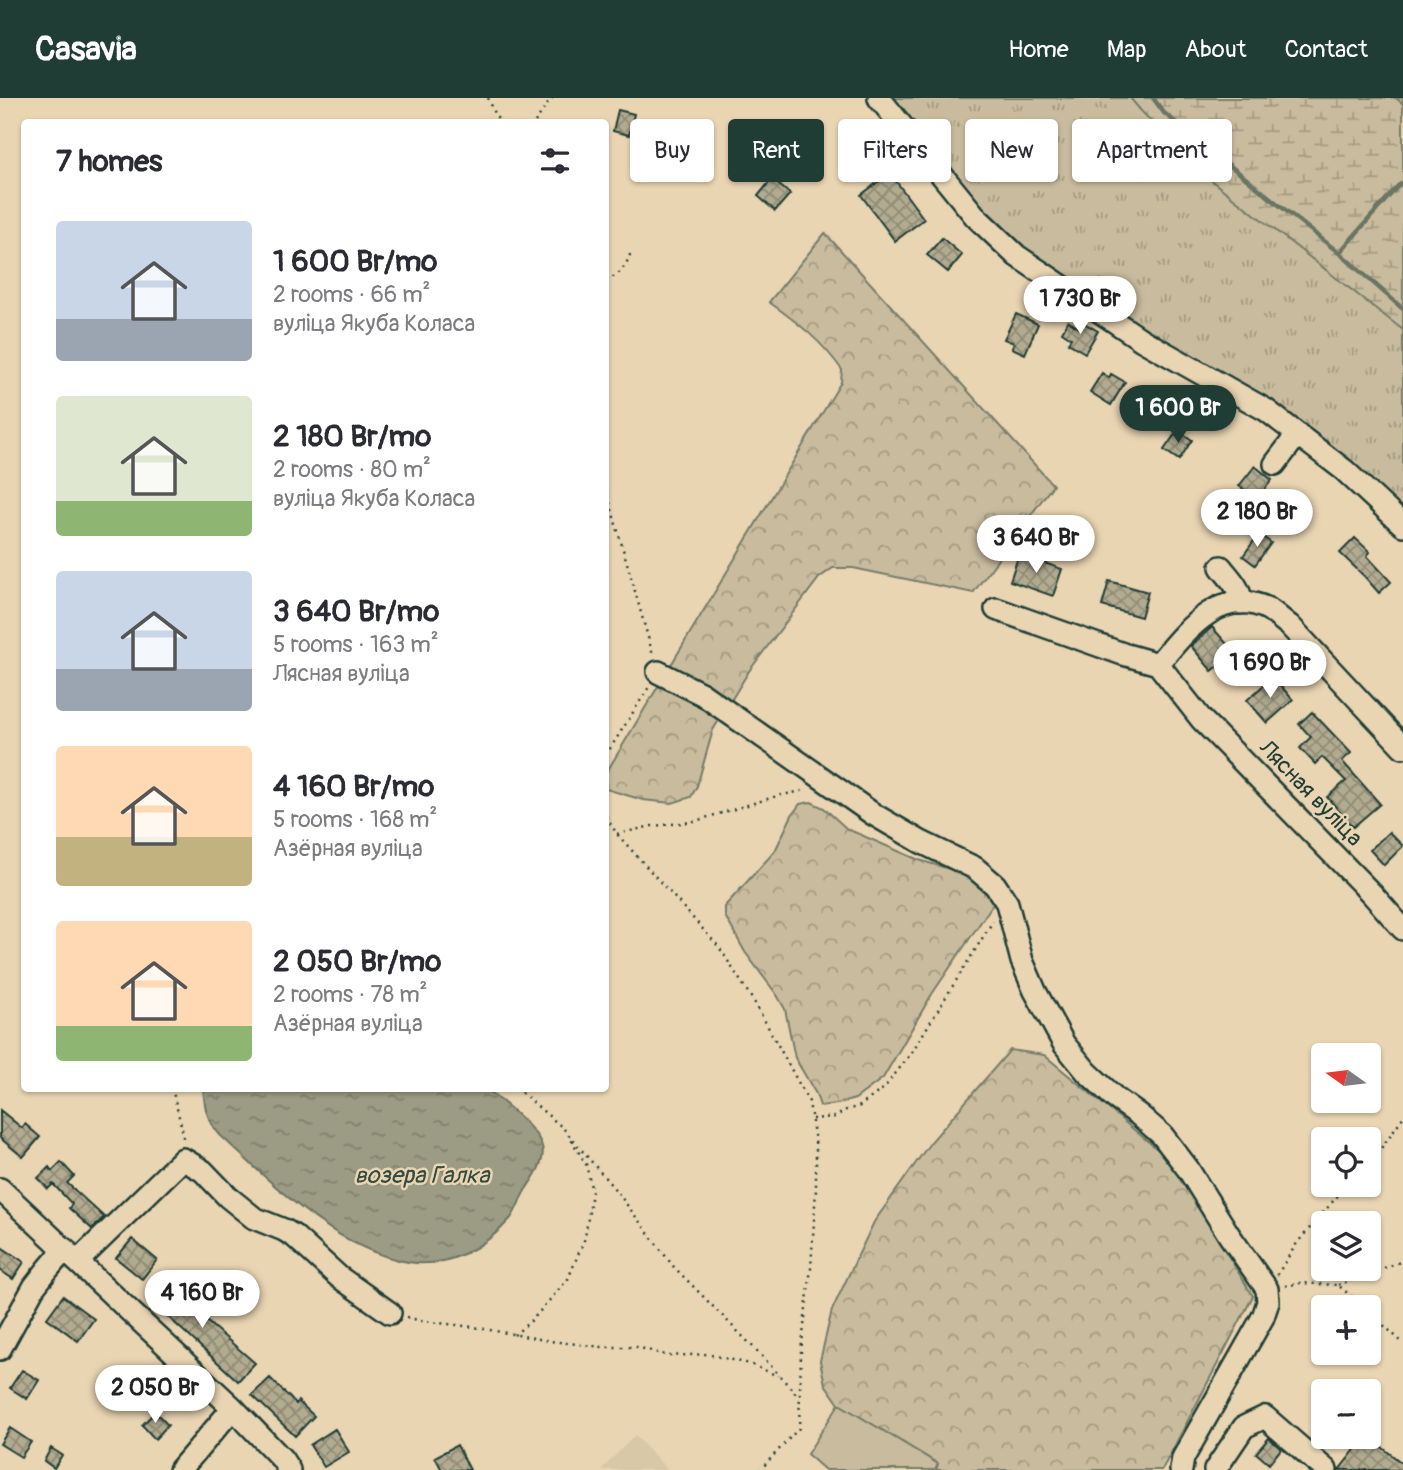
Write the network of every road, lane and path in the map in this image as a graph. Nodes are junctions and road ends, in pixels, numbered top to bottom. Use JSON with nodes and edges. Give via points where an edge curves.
{"nodes":[{"id":1,"x":488,"y":98,"type":"edge"},
{"id":2,"x":552,"y":98,"type":"edge"},
{"id":3,"x":879,"y":98,"type":"edge"},
{"id":4,"x":498,"y":119,"type":"edge"},
{"id":5,"x":537,"y":119,"type":"edge"},
{"id":6,"x":631,"y":252,"type":"dead end"},
{"id":7,"x":609,"y":279,"type":"edge"},
{"id":8,"x":1297,"y":435,"type":"junction"},
{"id":9,"x":1275,"y":464,"type":"dead end"},
{"id":10,"x":609,"y":500,"type":"edge"},
{"id":11,"x":1403,"y":525,"type":"edge"},
{"id":12,"x":1221,"y":567,"type":"dead end"},
{"id":13,"x":1241,"y":603,"type":"junction"},
{"id":14,"x":996,"y":609,"type":"dead end"},
{"id":15,"x":1158,"y":664,"type":"junction"},
{"id":16,"x":658,"y":672,"type":"junction"},
{"id":17,"x":1403,"y":747,"type":"edge"},
{"id":18,"x":609,"y":750,"type":"edge"},
{"id":19,"x":831,"y":785,"type":"junction"},
{"id":20,"x":609,"y":822,"type":"edge"},
{"id":21,"x":617,"y":834,"type":"junction"},
{"id":22,"x":1007,"y":903,"type":"junction"},
{"id":23,"x":1403,"y":929,"type":"edge"},
{"id":24,"x":173,"y":1092,"type":"edge"},
{"id":25,"x":521,"y":1092,"type":"edge"},
{"id":26,"x":1403,"y":1118,"type":"edge"},
{"id":27,"x":812,"y":1119,"type":"junction"},
{"id":28,"x":563,"y":1128,"type":"junction"},
{"id":29,"x":1381,"y":1150,"type":"edge"},
{"id":30,"x":183,"y":1159,"type":"junction"},
{"id":31,"x":0,"y":1189,"type":"edge"},
{"id":32,"x":1337,"y":1197,"type":"edge"},
{"id":33,"x":72,"y":1255,"type":"junction"},
{"id":34,"x":1403,"y":1261,"type":"edge"},
{"id":35,"x":1338,"y":1285,"type":"junction"},
{"id":36,"x":1267,"y":1289,"type":"junction"},
{"id":37,"x":1350,"y":1295,"type":"edge"},
{"id":38,"x":390,"y":1313,"type":"joint"},
{"id":39,"x":1381,"y":1323,"type":"edge"},
{"id":40,"x":514,"y":1335,"type":"junction"},
{"id":41,"x":1403,"y":1343,"type":"edge"},
{"id":42,"x":0,"y":1349,"type":"edge"},
{"id":43,"x":782,"y":1378,"type":"junction"},
{"id":44,"x":800,"y":1398,"type":"junction"},
{"id":45,"x":233,"y":1408,"type":"junction"},
{"id":46,"x":180,"y":1470,"type":"edge"},
{"id":47,"x":289,"y":1470,"type":"edge"},
{"id":48,"x":760,"y":1470,"type":"edge"},
{"id":49,"x":1181,"y":1470,"type":"edge"},
{"id":50,"x":1214,"y":1470,"type":"edge"},
{"id":51,"x":1222,"y":1470,"type":"edge"},
{"id":52,"x":1237,"y":1470,"type":"edge"},
{"id":53,"x":1326,"y":1470,"type":"edge"}],
"edges":[{"from":1,"to":4,"type":"path"},
{"from":2,"to":5,"type":"path"},
{"from":3,"to":8,"type":"street","via":[[976,217],[1017,256],[1142,340],[1266,411]]},
{"from":6,"to":7,"type":"path","via":[[625,268]]},
{"from":8,"to":9,"type":"street"},
{"from":8,"to":11,"type":"street","via":[[1344,470]]},
{"from":10,"to":16,"type":"path"},
{"from":12,"to":13,"type":"street","via":[[1237,587]]},
{"from":13,"to":15,"type":"street","via":[[1206,613]]},
{"from":13,"to":17,"type":"street","via":[[1269,610],[1290,626]]},
{"from":14,"to":15,"type":"street"},
{"from":15,"to":23,"type":"street","name":"Лясная вуліца","via":[[1202,720]]},
{"from":16,"to":18,"type":"path"},
{"from":16,"to":19,"type":"street","via":[[702,694]]},
{"from":19,"to":21,"type":"path","via":[[692,822]]},
{"from":19,"to":22,"type":"street","via":[[921,842],[975,868]]},
{"from":20,"to":21,"type":"path"},
{"from":21,"to":27,"type":"path","via":[[719,947],[804,1092]]},
{"from":22,"to":27,"type":"path","via":[[884,1088],[835,1117]]},
{"from":22,"to":36,"type":"street","via":[[1022,961],[1064,1044],[1115,1098],[1162,1135]]},
{"from":24,"to":30,"type":"path","via":[[183,1133]]},
{"from":25,"to":28,"type":"path"},
{"from":26,"to":29,"type":"path"},
{"from":27,"to":44,"type":"path","via":[[816,1189]]},
{"from":28,"to":40,"type":"path","via":[[586,1164],[592,1192],[585,1238],[568,1279]]},
{"from":28,"to":43,"type":"path","via":[[673,1266]]},
{"from":30,"to":33,"type":"street"},
{"from":30,"to":38,"type":"street","via":[[203,1171],[254,1219],[294,1236],[339,1277]]},
{"from":31,"to":33,"type":"street"},
{"from":32,"to":36,"type":"path","via":[[1297,1243]]},
{"from":33,"to":42,"type":"street","via":[[48,1269],[34,1287]]},
{"from":33,"to":45,"type":"street"},
{"from":34,"to":35,"type":"path"},
{"from":35,"to":36,"type":"path","via":[[1300,1283]]},
{"from":35,"to":37,"type":"path"},
{"from":36,"to":49,"type":"street","via":[[1264,1317],[1183,1458]]},
{"from":38,"to":40,"type":"path"},
{"from":39,"to":41,"type":"path"},
{"from":40,"to":43,"type":"path","via":[[637,1347],[669,1356],[707,1354],[750,1364]]},
{"from":43,"to":44,"type":"path"},
{"from":44,"to":48,"type":"path","via":[[799,1428]]},
{"from":45,"to":46,"type":"street"},
{"from":45,"to":47,"type":"street"},
{"from":50,"to":53,"type":"street","via":[[1244,1427],[1265,1417]]},
{"from":51,"to":52,"type":"street"}]}
